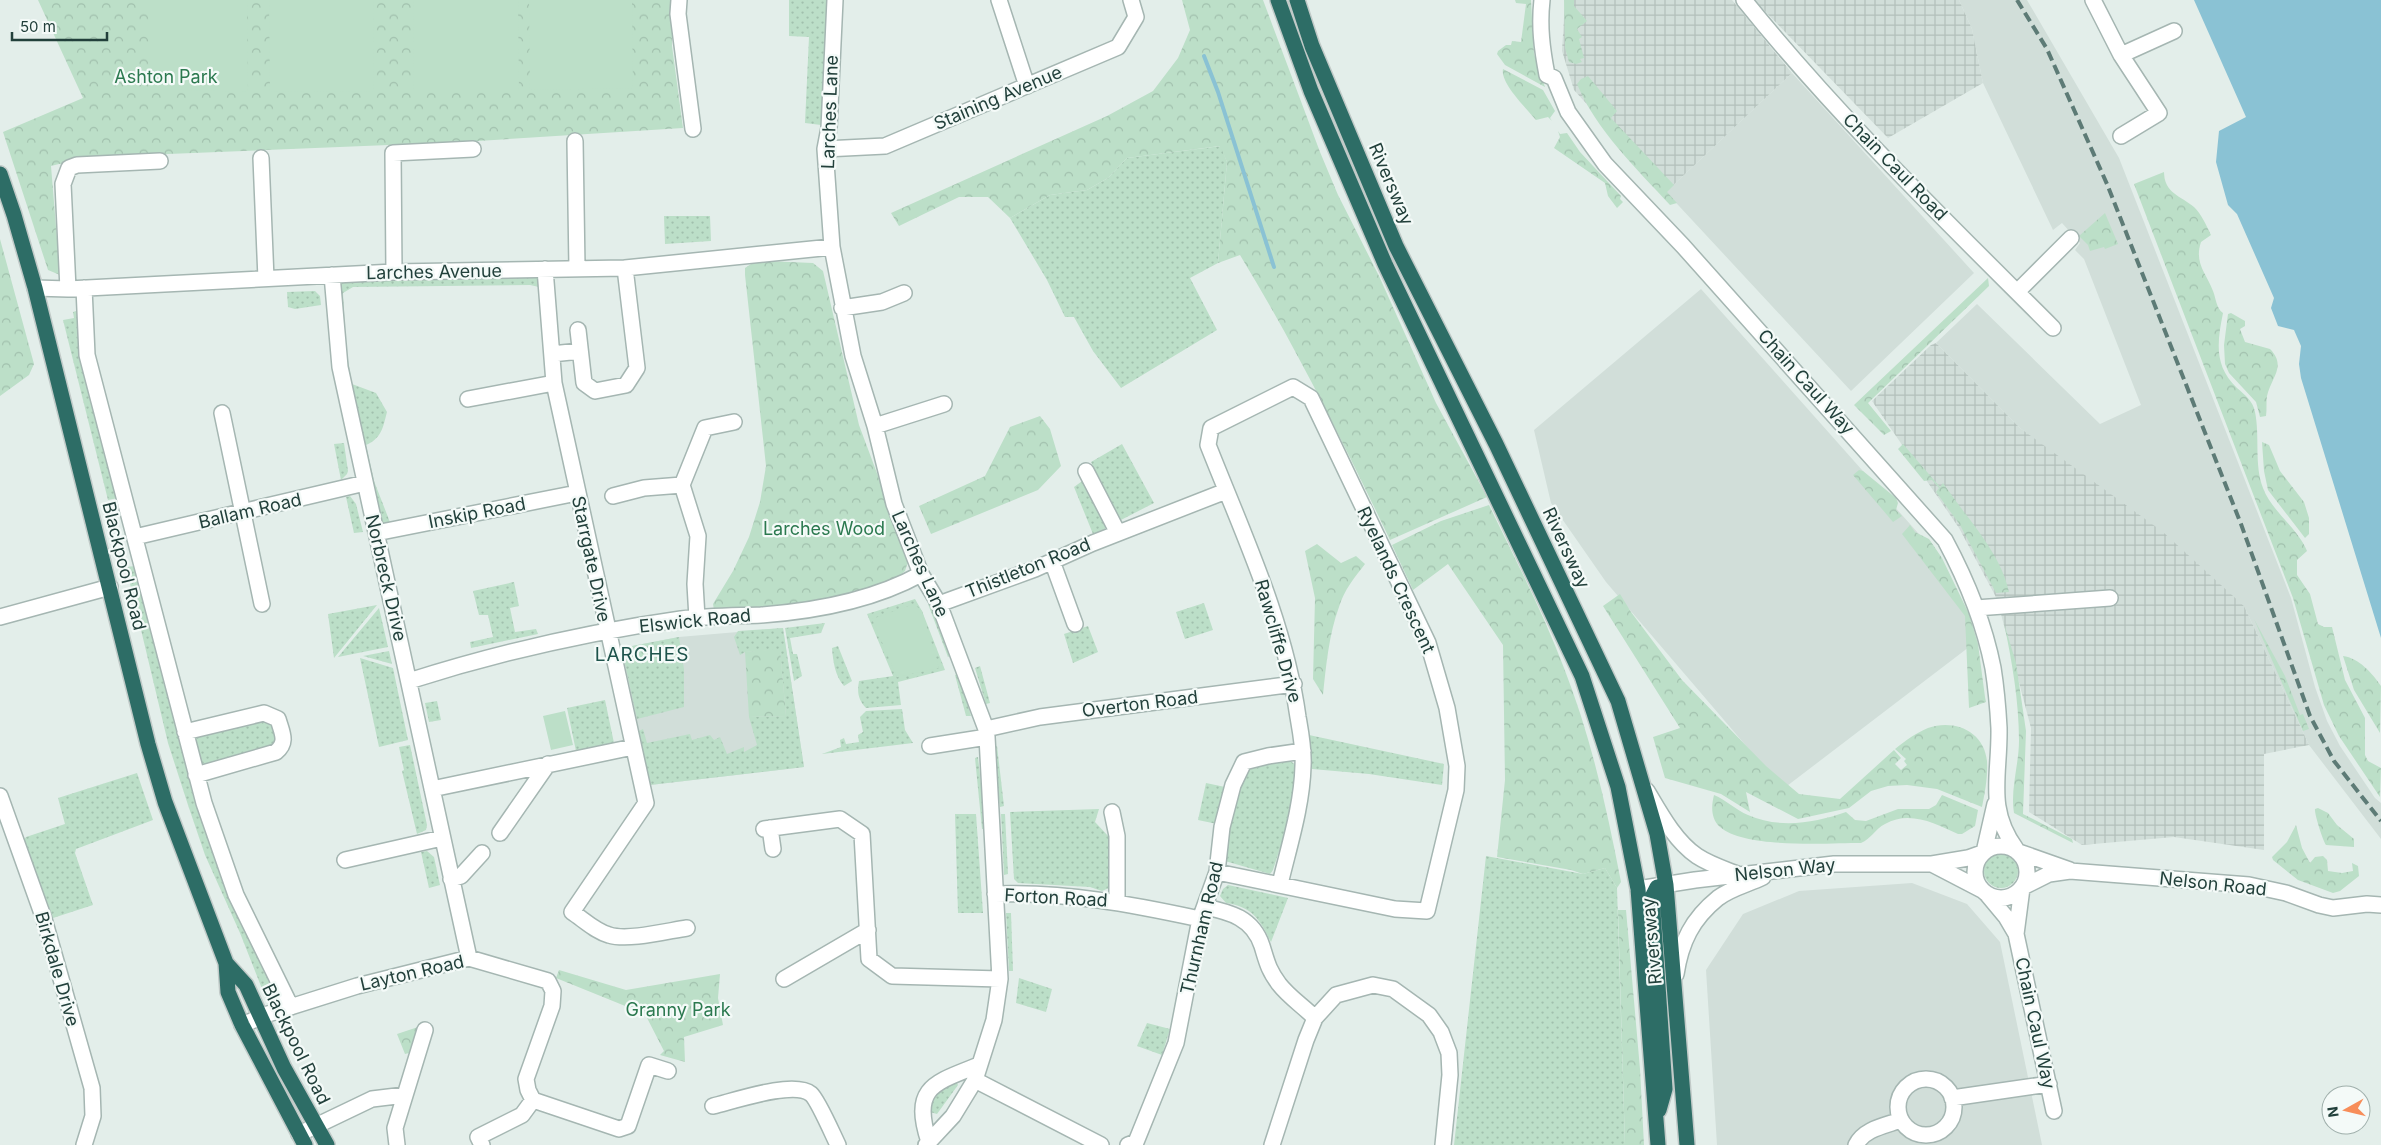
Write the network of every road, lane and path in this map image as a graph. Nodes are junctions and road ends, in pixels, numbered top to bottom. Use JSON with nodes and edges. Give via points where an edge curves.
{"nodes":[{"id":1,"x":679,"y":0,"type":"edge"},
{"id":2,"x":1000,"y":0,"type":"edge"},
{"id":3,"x":1131,"y":0,"type":"edge"},
{"id":4,"x":1278,"y":0,"type":"edge"},
{"id":5,"x":1297,"y":0,"type":"edge"},
{"id":6,"x":1542,"y":0,"type":"edge"},
{"id":7,"x":1744,"y":0,"type":"edge"},
{"id":8,"x":2094,"y":0,"type":"edge"},
{"id":9,"x":839,"y":1,"type":"edge"},
{"id":10,"x":2174,"y":31,"type":"dead end"},
{"id":11,"x":2121,"y":55,"type":"junction"},
{"id":12,"x":1026,"y":86,"type":"junction"},
{"id":13,"x":693,"y":129,"type":"dead end"},
{"id":14,"x":2121,"y":136,"type":"dead end"},
{"id":15,"x":575,"y":141,"type":"dead end"},
{"id":16,"x":473,"y":149,"type":"dead end"},
{"id":17,"x":825,"y":149,"type":"junction"},
{"id":18,"x":261,"y":158,"type":"dead end"},
{"id":19,"x":160,"y":161,"type":"dead end"},
{"id":20,"x":0,"y":174,"type":"edge"},
{"id":21,"x":2071,"y":238,"type":"dead end"},
{"id":22,"x":832,"y":247,"type":"junction"},
{"id":23,"x":577,"y":268,"type":"junction"},
{"id":24,"x":626,"y":268,"type":"junction"},
{"id":25,"x":545,"y":269,"type":"junction"},
{"id":26,"x":394,"y":272,"type":"junction"},
{"id":27,"x":332,"y":275,"type":"junction"},
{"id":28,"x":266,"y":279,"type":"junction"},
{"id":29,"x":35,"y":288,"type":"junction"},
{"id":30,"x":84,"y":288,"type":"junction"},
{"id":31,"x":68,"y":289,"type":"junction"},
{"id":32,"x":2017,"y":292,"type":"junction"},
{"id":33,"x":904,"y":293,"type":"dead end"},
{"id":34,"x":842,"y":308,"type":"junction"},
{"id":35,"x":2053,"y":328,"type":"dead end"},
{"id":36,"x":578,"y":330,"type":"dead end"},
{"id":37,"x":580,"y":351,"type":"junction"},
{"id":38,"x":552,"y":354,"type":"junction"},
{"id":39,"x":554,"y":383,"type":"junction"},
{"id":40,"x":468,"y":398,"type":"dead end"},
{"id":41,"x":944,"y":404,"type":"dead end"},
{"id":42,"x":222,"y":413,"type":"dead end"},
{"id":43,"x":734,"y":422,"type":"dead end"},
{"id":44,"x":875,"y":426,"type":"junction"},
{"id":45,"x":1086,"y":471,"type":"dead end"},
{"id":46,"x":365,"y":483,"type":"junction"},
{"id":47,"x":682,"y":485,"type":"junction"},
{"id":48,"x":1226,"y":490,"type":"junction"},
{"id":49,"x":577,"y":493,"type":"junction"},
{"id":50,"x":613,"y":496,"type":"dead end"},
{"id":51,"x":242,"y":513,"type":"junction"},
{"id":52,"x":376,"y":533,"type":"junction"},
{"id":53,"x":1118,"y":533,"type":"junction"},
{"id":54,"x":135,"y":537,"type":"junction"},
{"id":55,"x":1052,"y":561,"type":"junction"},
{"id":56,"x":921,"y":574,"type":"junction"},
{"id":57,"x":110,"y":587,"type":"junction"},
{"id":58,"x":2110,"y":598,"type":"dead end"},
{"id":59,"x":262,"y":604,"type":"dead end"},
{"id":60,"x":939,"y":604,"type":"junction"},
{"id":61,"x":1976,"y":608,"type":"junction"},
{"id":62,"x":0,"y":616,"type":"edge"},
{"id":63,"x":697,"y":618,"type":"junction"},
{"id":64,"x":1075,"y":624,"type":"dead end"},
{"id":65,"x":607,"y":632,"type":"junction"},
{"id":66,"x":409,"y":681,"type":"junction"},
{"id":67,"x":1294,"y":684,"type":"junction"},
{"id":68,"x":185,"y":732,"type":"junction"},
{"id":69,"x":987,"y":733,"type":"junction"},
{"id":70,"x":930,"y":746,"type":"dead end"},
{"id":71,"x":633,"y":747,"type":"junction"},
{"id":72,"x":1303,"y":751,"type":"junction"},
{"id":73,"x":548,"y":764,"type":"junction"},
{"id":74,"x":196,"y":775,"type":"junction"},
{"id":75,"x":1644,"y":785,"type":"junction"},
{"id":76,"x":432,"y":790,"type":"junction"},
{"id":77,"x":0,"y":796,"type":"edge"},
{"id":78,"x":1996,"y":800,"type":"junction"},
{"id":79,"x":1112,"y":812,"type":"dead end"},
{"id":80,"x":500,"y":833,"type":"dead end"},
{"id":81,"x":442,"y":838,"type":"junction"},
{"id":82,"x":774,"y":849,"type":"dead end"},
{"id":83,"x":2018,"y":850,"type":"junction"},
{"id":84,"x":1983,"y":852,"type":"junction"},
{"id":85,"x":482,"y":853,"type":"dead end"},
{"id":86,"x":345,"y":860,"type":"dead end"},
{"id":87,"x":1932,"y":864,"type":"junction"},
{"id":88,"x":2070,"y":871,"type":"junction"},
{"id":89,"x":1217,"y":872,"type":"junction"},
{"id":90,"x":1774,"y":872,"type":"junction"},
{"id":91,"x":1740,"y":875,"type":"junction"},
{"id":92,"x":451,"y":879,"type":"junction"},
{"id":93,"x":1280,"y":884,"type":"junction"},
{"id":94,"x":1662,"y":886,"type":"junction"},
{"id":95,"x":2022,"y":888,"type":"junction"},
{"id":96,"x":1638,"y":889,"type":"junction"},
{"id":97,"x":1985,"y":892,"type":"junction"},
{"id":98,"x":996,"y":894,"type":"junction"},
{"id":99,"x":1117,"y":902,"type":"junction"},
{"id":100,"x":2381,"y":905,"type":"edge"},
{"id":101,"x":1202,"y":913,"type":"junction"},
{"id":102,"x":687,"y":928,"type":"dead end"},
{"id":103,"x":868,"y":930,"type":"junction"},
{"id":104,"x":2016,"y":934,"type":"junction"},
{"id":105,"x":469,"y":958,"type":"junction"},
{"id":106,"x":226,"y":963,"type":"junction"},
{"id":107,"x":784,"y":979,"type":"dead end"},
{"id":108,"x":1000,"y":979,"type":"junction"},
{"id":109,"x":1675,"y":981,"type":"junction"},
{"id":110,"x":291,"y":1007,"type":"junction"},
{"id":111,"x":260,"y":1018,"type":"junction"},
{"id":112,"x":1315,"y":1018,"type":"junction"},
{"id":113,"x":242,"y":1025,"type":"junction"},
{"id":114,"x":425,"y":1030,"type":"dead end"},
{"id":115,"x":668,"y":1071,"type":"dead end"},
{"id":116,"x":977,"y":1073,"type":"junction"},
{"id":117,"x":2049,"y":1084,"type":"junction"},
{"id":118,"x":405,"y":1095,"type":"junction"},
{"id":119,"x":1952,"y":1098,"type":"junction"},
{"id":120,"x":533,"y":1100,"type":"junction"},
{"id":121,"x":713,"y":1106,"type":"dead end"},
{"id":122,"x":2054,"y":1111,"type":"dead end"},
{"id":123,"x":1656,"y":1119,"type":"junction"},
{"id":124,"x":1901,"y":1120,"type":"junction"},
{"id":125,"x":316,"y":1126,"type":"junction"},
{"id":126,"x":302,"y":1140,"type":"edge"},
{"id":127,"x":927,"y":1144,"type":"edge"},
{"id":128,"x":84,"y":1145,"type":"edge"},
{"id":129,"x":326,"y":1145,"type":"edge"},
{"id":130,"x":396,"y":1145,"type":"edge"},
{"id":131,"x":482,"y":1145,"type":"edge"},
{"id":132,"x":838,"y":1145,"type":"edge"},
{"id":133,"x":1101,"y":1145,"type":"edge"},
{"id":134,"x":1128,"y":1145,"type":"edge"},
{"id":135,"x":1272,"y":1145,"type":"edge"},
{"id":136,"x":1443,"y":1145,"type":"edge"},
{"id":137,"x":1658,"y":1145,"type":"edge"},
{"id":138,"x":1687,"y":1145,"type":"edge"},
{"id":139,"x":1856,"y":1145,"type":"edge"}],
"edges":[{"from":1,"to":13,"type":"street","via":[[678,14]]},
{"from":2,"to":12,"type":"street"},
{"from":3,"to":12,"type":"street","name":"Staining Avenue","via":[[1136,17],[1118,47]]},
{"from":4,"to":96,"type":"highway","name":"Riversway","via":[[1311,91],[1385,264],[1582,676],[1618,787]]},
{"from":5,"to":75,"type":"highway","name":"Riversway","via":[[1312,46],[1396,246],[1496,444],[1618,702]]},
{"from":6,"to":61,"type":"street","name":"Chain Caul Way","via":[[1539,21],[1547,75],[1554,78],[1568,112],[1605,164],[1683,246],[1946,540]]},
{"from":7,"to":32,"type":"street","name":"Chain Caul Road","via":[[1792,60],[1928,204]]},
{"from":8,"to":11,"type":"street"},
{"from":9,"to":17,"type":"street","name":"Larches Lane"},
{"from":10,"to":11,"type":"street"},
{"from":11,"to":14,"type":"street","via":[[2159,114]]},
{"from":12,"to":17,"type":"street","name":"Staining Avenue","via":[[885,146]]},
{"from":15,"to":23,"type":"street"},
{"from":16,"to":26,"type":"street","via":[[393,153]]},
{"from":17,"to":22,"type":"street","name":"Larches Lane"},
{"from":18,"to":28,"type":"street"},
{"from":19,"to":31,"type":"street","via":[[69,168],[63,184]]},
{"from":20,"to":29,"type":"highway","name":"Blackpool Road"},
{"from":21,"to":32,"type":"street"},
{"from":22,"to":24,"type":"street","name":"Larches Avenue"},
{"from":22,"to":34,"type":"street","name":"Larches Lane"},
{"from":23,"to":24,"type":"street","name":"Larches Avenue"},
{"from":23,"to":25,"type":"street","name":"Larches Avenue"},
{"from":24,"to":37,"type":"street","via":[[637,368],[626,385],[595,391],[584,383]]},
{"from":25,"to":26,"type":"street","name":"Larches Avenue"},
{"from":25,"to":38,"type":"street","name":"Starrgate Drive"},
{"from":26,"to":27,"type":"street","name":"Larches Avenue"},
{"from":27,"to":28,"type":"street","name":"Larches Avenue"},
{"from":27,"to":46,"type":"street","name":"Norbreck Drive","via":[[340,367]]},
{"from":28,"to":30,"type":"street","name":"Larches Avenue"},
{"from":29,"to":31,"type":"street","name":"Larches Avenue"},
{"from":29,"to":57,"type":"highway","name":"Blackpool Road"},
{"from":30,"to":31,"type":"street","name":"Larches Avenue"},
{"from":30,"to":54,"type":"street","name":"Blackpool Road","via":[[88,354]]},
{"from":32,"to":35,"type":"street","name":"Chain Caul Road"},
{"from":33,"to":34,"type":"street","via":[[882,302]]},
{"from":34,"to":44,"type":"street","name":"Larches Lane"},
{"from":36,"to":37,"type":"street"},
{"from":37,"to":38,"type":"street"},
{"from":38,"to":39,"type":"street","name":"Starrgate Drive"},
{"from":39,"to":40,"type":"street"},
{"from":39,"to":49,"type":"street","name":"Starrgate Drive"},
{"from":41,"to":44,"type":"street"},
{"from":42,"to":51,"type":"street"},
{"from":43,"to":47,"type":"street","via":[[705,428]]},
{"from":44,"to":56,"type":"street","name":"Larches Lane","via":[[894,504]]},
{"from":45,"to":53,"type":"street"},
{"from":46,"to":51,"type":"street","name":"Ballam Road"},
{"from":46,"to":52,"type":"street","name":"Norbreck Drive"},
{"from":47,"to":50,"type":"street","via":[[644,488]]},
{"from":47,"to":63,"type":"street","via":[[698,536]]},
{"from":48,"to":53,"type":"street","name":"Thistleton Road"},
{"from":48,"to":67,"type":"street","name":"Rawcliffe Drive","via":[[1273,612]]},
{"from":48,"to":93,"type":"street","name":"Ryelands Crescent","via":[[1208,445],[1212,428],[1293,388],[1311,398],[1428,643],[1447,708],[1457,766],[1453,808],[1427,911],[1395,909]]},
{"from":49,"to":52,"type":"street","name":"Inskip Road"},
{"from":49,"to":65,"type":"street","name":"Starrgate Drive"},
{"from":51,"to":54,"type":"street","name":"Ballam Road"},
{"from":51,"to":59,"type":"street"},
{"from":52,"to":66,"type":"street","name":"Norbreck Drive"},
{"from":53,"to":55,"type":"street","name":"Thistleton Road"},
{"from":54,"to":68,"type":"street","name":"Blackpool Road"},
{"from":55,"to":60,"type":"street","name":"Thistleton Road"},
{"from":55,"to":64,"type":"street"},
{"from":56,"to":60,"type":"street","name":"Larches Lane"},
{"from":56,"to":63,"type":"street","name":"Elswick Road","via":[[843,604],[804,611]]},
{"from":57,"to":62,"type":"street"},
{"from":57,"to":106,"type":"highway","name":"Blackpool Road","via":[[165,802]]},
{"from":58,"to":61,"type":"street"},
{"from":60,"to":69,"type":"street","name":"Larches Lane"},
{"from":61,"to":78,"type":"street","name":"Chain Caul Way","via":[[1993,669],[1999,728]]},
{"from":63,"to":65,"type":"street","name":"Elswick Road"},
{"from":65,"to":66,"type":"street","name":"Elswick Road","via":[[483,659]]},
{"from":65,"to":71,"type":"street","name":"Starrgate Drive"},
{"from":66,"to":76,"type":"street","name":"Norbreck Drive"},
{"from":67,"to":69,"type":"street","name":"Overton Road","via":[[1040,717]]},
{"from":67,"to":72,"type":"street","name":"Rawcliffe Drive"},
{"from":68,"to":74,"type":"street","name":"Blackpool Road"},
{"from":68,"to":74,"type":"street","via":[[264,714],[278,719],[285,740],[276,752]]},
{"from":69,"to":70,"type":"street","name":"Overton Road"},
{"from":69,"to":98,"type":"street","name":"Larches Lane"},
{"from":71,"to":73,"type":"street"},
{"from":71,"to":102,"type":"street","name":"Starrgate Drive","via":[[646,803],[572,912],[610,936]]},
{"from":72,"to":89,"type":"street","name":"Thurnham Road","via":[[1244,762],[1230,793]]},
{"from":72,"to":93,"type":"street","name":"Rawcliffe Drive","via":[[1301,797]]},
{"from":73,"to":76,"type":"street"},
{"from":73,"to":80,"type":"street"},
{"from":74,"to":110,"type":"street","name":"Blackpool Road","via":[[236,895]]},
{"from":75,"to":91,"type":"street","via":[[1682,842],[1697,856]]},
{"from":75,"to":94,"type":"highway","name":"Riversway","via":[[1657,834]]},
{"from":76,"to":81,"type":"street","name":"Norbreck Drive"},
{"from":77,"to":128,"type":"street","name":"Birkdale Drive","via":[[44,919],[92,1088],[93,1116]]},
{"from":78,"to":83,"type":"street","name":"Chain Caul Way","via":[[2003,830]]},
{"from":78,"to":84,"type":"street","name":"Chain Caul Way"},
{"from":79,"to":99,"type":"street","name":"Forton Road","via":[[1117,836]]},
{"from":81,"to":86,"type":"street"},
{"from":81,"to":92,"type":"street","name":"Norbreck Drive"},
{"from":82,"to":103,"type":"street","via":[[767,828],[840,819],[862,834]]},
{"from":83,"to":84,"type":"street","via":[[1999,845]]},
{"from":83,"to":88,"type":"street","name":"Nelson Road"},
{"from":83,"to":95,"type":"street","via":[[2027,865],[2027,880]]},
{"from":84,"to":87,"type":"street","name":"Nelson Way"},
{"from":84,"to":97,"type":"street","via":[[1975,868],[1975,877]]},
{"from":85,"to":92,"type":"street","via":[[462,876]]},
{"from":87,"to":90,"type":"street","name":"Nelson Way","via":[[1834,864]]},
{"from":87,"to":97,"type":"street","name":"Nelson Way"},
{"from":88,"to":95,"type":"street","name":"Nelson Road","via":[[2049,874]]},
{"from":88,"to":100,"type":"street","name":"Nelson Road","via":[[2249,885],[2286,892],[2333,908]]},
{"from":89,"to":93,"type":"street","name":"Ryelands Crescent"},
{"from":89,"to":101,"type":"street","name":"Thurnham Road"},
{"from":90,"to":91,"type":"street","name":"Nelson Way"},
{"from":90,"to":109,"type":"street","via":[[1718,898],[1703,914],[1683,940]]},
{"from":91,"to":94,"type":"street","name":"Nelson Way"},
{"from":92,"to":105,"type":"street","name":"Norbreck Drive"},
{"from":94,"to":96,"type":"street","name":"Nelson Way"},
{"from":94,"to":109,"type":"highway","name":"Riversway"},
{"from":94,"to":123,"type":"highway","via":[[1652,898],[1665,1089]]},
{"from":95,"to":97,"type":"street","via":[[2009,897],[1993,897]]},
{"from":95,"to":104,"type":"street","name":"Chain Caul Way"},
{"from":96,"to":123,"type":"highway","name":"Riversway"},
{"from":97,"to":104,"type":"street","name":"Chain Caul Way","via":[[2006,916]]},
{"from":98,"to":99,"type":"street","name":"Forton Road","via":[[1063,895]]},
{"from":98,"to":108,"type":"street","name":"Larches Lane"},
{"from":99,"to":101,"type":"street","name":"Forton Road"},
{"from":101,"to":112,"type":"street","name":"Forton Road","via":[[1231,912],[1246,922],[1258,936],[1266,963],[1279,984]]},
{"from":101,"to":134,"type":"street","name":"Thurnham Road","via":[[1176,1043],[1136,1142]]},
{"from":103,"to":107,"type":"street"},
{"from":103,"to":108,"type":"street","via":[[869,959],[892,976]]},
{"from":104,"to":117,"type":"street","name":"Chain Caul Way"},
{"from":105,"to":110,"type":"street","name":"Layton Road","via":[[357,986]]},
{"from":105,"to":120,"type":"street","name":"Layton Road","via":[[548,981],[551,986],[552,1006],[526,1079]]},
{"from":106,"to":111,"type":"highway","name":"Blackpool Road","via":[[246,985]]},
{"from":106,"to":113,"type":"highway","name":"Blackpool Road","via":[[228,992]]},
{"from":108,"to":116,"type":"street","name":"Larches Lane","via":[[994,1020]]},
{"from":109,"to":138,"type":"highway","name":"Riversway"},
{"from":110,"to":111,"type":"street","name":"Layton Road"},
{"from":111,"to":113,"type":"street","name":"Layton Road"},
{"from":111,"to":125,"type":"highway","name":"Blackpool Road"},
{"from":112,"to":135,"type":"street"},
{"from":112,"to":136,"type":"street","via":[[1336,994],[1374,985],[1393,988],[1429,1015],[1441,1032],[1448,1053],[1450,1076]]},
{"from":113,"to":126,"type":"highway","name":"Blackpool Road"},
{"from":114,"to":118,"type":"street"},
{"from":115,"to":120,"type":"street","via":[[649,1065],[628,1126],[619,1128]]},
{"from":116,"to":127,"type":"street","name":"Larches Lane","via":[[953,1116]]},
{"from":116,"to":127,"type":"street","name":"Larches Lane","via":[[937,1082],[924,1100],[922,1122]]},
{"from":116,"to":133,"type":"street"},
{"from":117,"to":119,"type":"street"},
{"from":117,"to":122,"type":"street","name":"Chain Caul Way"},
{"from":118,"to":125,"type":"street","via":[[372,1099]]},
{"from":118,"to":130,"type":"street","via":[[395,1128]]},
{"from":119,"to":124,"type":"street","via":[[1952,1116],[1948,1124],[1934,1134],[1924,1136],[1911,1131]]},
{"from":119,"to":124,"type":"street","via":[[1942,1084],[1934,1080],[1914,1082],[1900,1096],[1898,1110]]},
{"from":120,"to":131,"type":"street","via":[[522,1115],[478,1137]]},
{"from":121,"to":132,"type":"street","via":[[777,1091],[803,1090],[812,1094]]},
{"from":123,"to":137,"type":"highway","name":"Riversway"},
{"from":124,"to":139,"type":"street","via":[[1869,1131],[1860,1136]]},
{"from":125,"to":126,"type":"street"},
{"from":125,"to":129,"type":"highway","name":"Blackpool Road"}]}
